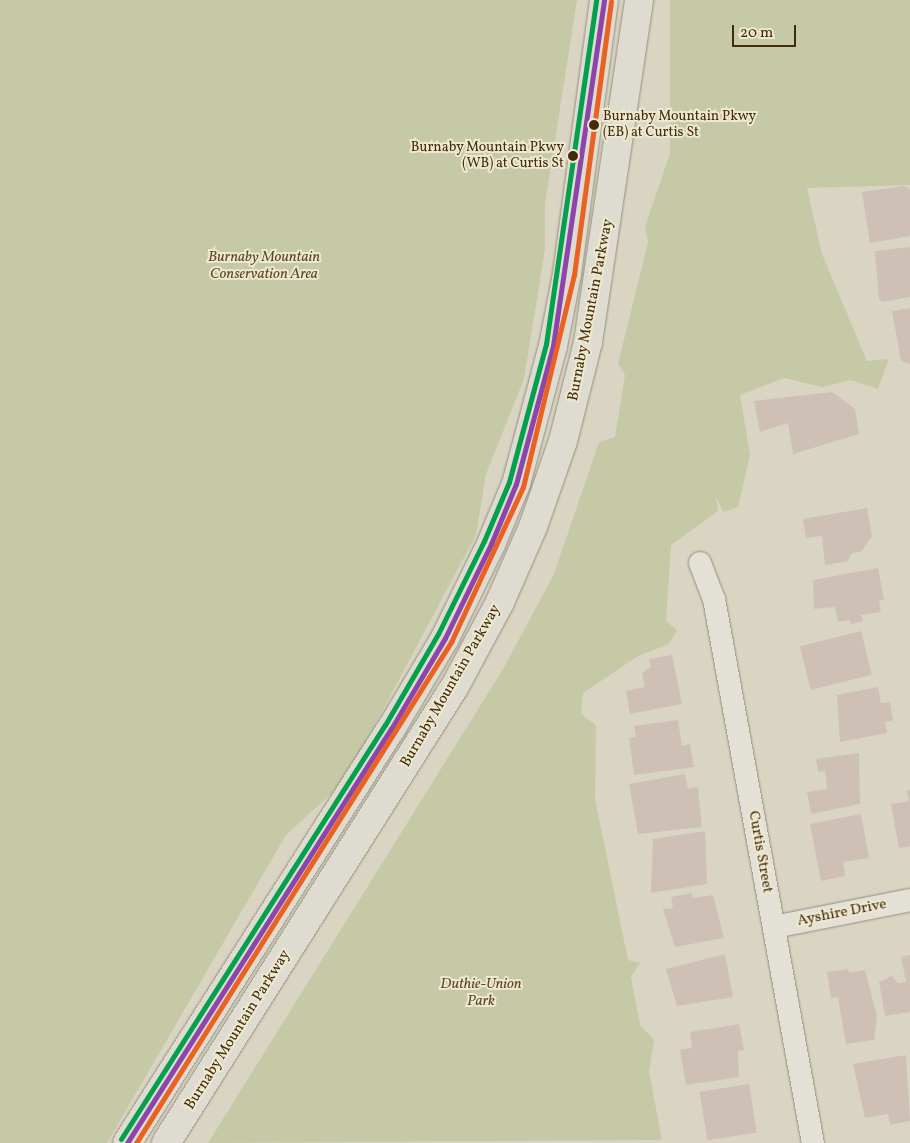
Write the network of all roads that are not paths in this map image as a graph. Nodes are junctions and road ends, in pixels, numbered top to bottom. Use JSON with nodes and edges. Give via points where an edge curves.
{"nodes":[{"id":1,"x":604,"y":0,"type":"edge"},
{"id":2,"x":639,"y":0,"type":"edge"},
{"id":3,"x":700,"y":563,"type":"dead end"},
{"id":4,"x":910,"y":900,"type":"edge"},
{"id":5,"x":774,"y":927,"type":"junction"},
{"id":6,"x":127,"y":1143,"type":"edge"},
{"id":7,"x":166,"y":1143,"type":"edge"},
{"id":8,"x":812,"y":1143,"type":"edge"}],
"edges":[{"from":1,"to":6,"type":"main road","name":"Burnaby Mountain Parkway","via":[[567,274],[553,346],[516,484],[491,544],[445,638],[391,729]]},
{"from":2,"to":7,"type":"main road","name":"Burnaby Mountain Parkway","via":[[588,342],[563,441],[533,527],[500,602],[455,686]]},
{"from":3,"to":5,"type":"street","name":"Curtis Street","via":[[714,600]]},
{"from":4,"to":5,"type":"street","name":"Ayshire Drive"},
{"from":5,"to":8,"type":"street","name":"Curtis Street"}]}
